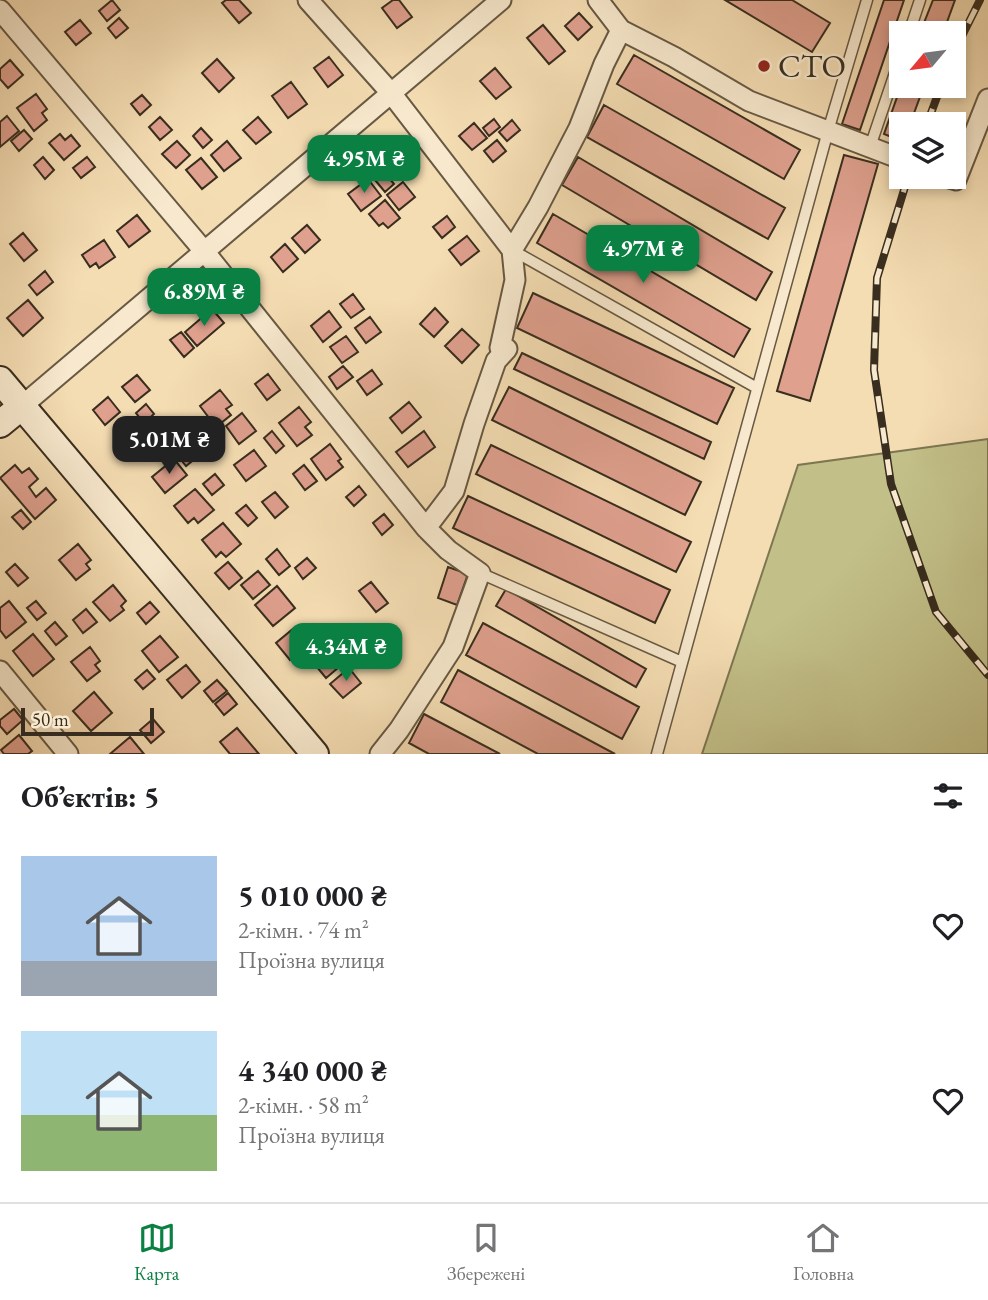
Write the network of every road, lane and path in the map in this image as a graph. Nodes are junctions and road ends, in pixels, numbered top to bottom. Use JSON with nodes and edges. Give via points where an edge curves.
{"nodes":[{"id":1,"x":308,"y":0,"type":"edge"},
{"id":2,"x":500,"y":0,"type":"edge"},
{"id":3,"x":598,"y":0,"type":"edge"},
{"id":4,"x":867,"y":0,"type":"edge"},
{"id":5,"x":920,"y":0,"type":"edge"},
{"id":6,"x":0,"y":10,"type":"edge"},
{"id":7,"x":913,"y":21,"type":"edge"},
{"id":8,"x":621,"y":30,"type":"junction"},
{"id":9,"x":889,"y":91,"type":"edge"},
{"id":10,"x":391,"y":93,"type":"junction"},
{"id":11,"x":988,"y":99,"type":"edge"},
{"id":12,"x":828,"y":131,"type":"junction"},
{"id":13,"x":870,"y":147,"type":"junction"},
{"id":14,"x":889,"y":154,"type":"edge"},
{"id":15,"x":966,"y":155,"type":"edge"},
{"id":16,"x":512,"y":250,"type":"junction"},
{"id":17,"x":204,"y":251,"type":"junction"},
{"id":18,"x":0,"y":380,"type":"edge"},
{"id":19,"x":757,"y":388,"type":"junction"},
{"id":20,"x":22,"y":406,"type":"junction"},
{"id":21,"x":0,"y":424,"type":"edge"},
{"id":22,"x":426,"y":528,"type":"junction"},
{"id":23,"x":480,"y":573,"type":"junction"},
{"id":24,"x":682,"y":662,"type":"junction"},
{"id":25,"x":0,"y":671,"type":"edge"},
{"id":26,"x":68,"y":754,"type":"edge"},
{"id":27,"x":314,"y":754,"type":"edge"},
{"id":28,"x":380,"y":754,"type":"edge"},
{"id":29,"x":657,"y":754,"type":"edge"}],
"edges":[{"from":1,"to":10,"type":"street"},
{"from":2,"to":10,"type":"street"},
{"from":3,"to":8,"type":"street"},
{"from":4,"to":12,"type":"lane"},
{"from":5,"to":7,"type":"lane"},
{"from":6,"to":17,"type":"street"},
{"from":8,"to":12,"type":"street","via":[[750,101]]},
{"from":8,"to":16,"type":"street","via":[[579,128]]},
{"from":9,"to":13,"type":"lane"},
{"from":10,"to":16,"type":"street"},
{"from":10,"to":17,"type":"street"},
{"from":11,"to":15,"type":"street"},
{"from":12,"to":13,"type":"street"},
{"from":12,"to":19,"type":"lane"},
{"from":13,"to":14,"type":"street"},
{"from":16,"to":19,"type":"lane"},
{"from":16,"to":22,"type":"street","via":[[515,280],[500,348],[507,349],[496,361],[454,491]]},
{"from":17,"to":20,"type":"street"},
{"from":17,"to":22,"type":"street"},
{"from":18,"to":20,"type":"street"},
{"from":19,"to":24,"type":"lane"},
{"from":20,"to":21,"type":"street"},
{"from":20,"to":27,"type":"street"},
{"from":22,"to":23,"type":"street"},
{"from":23,"to":24,"type":"lane"},
{"from":23,"to":28,"type":"street","via":[[453,647]]},
{"from":24,"to":29,"type":"lane"},
{"from":25,"to":26,"type":"street"}]}
